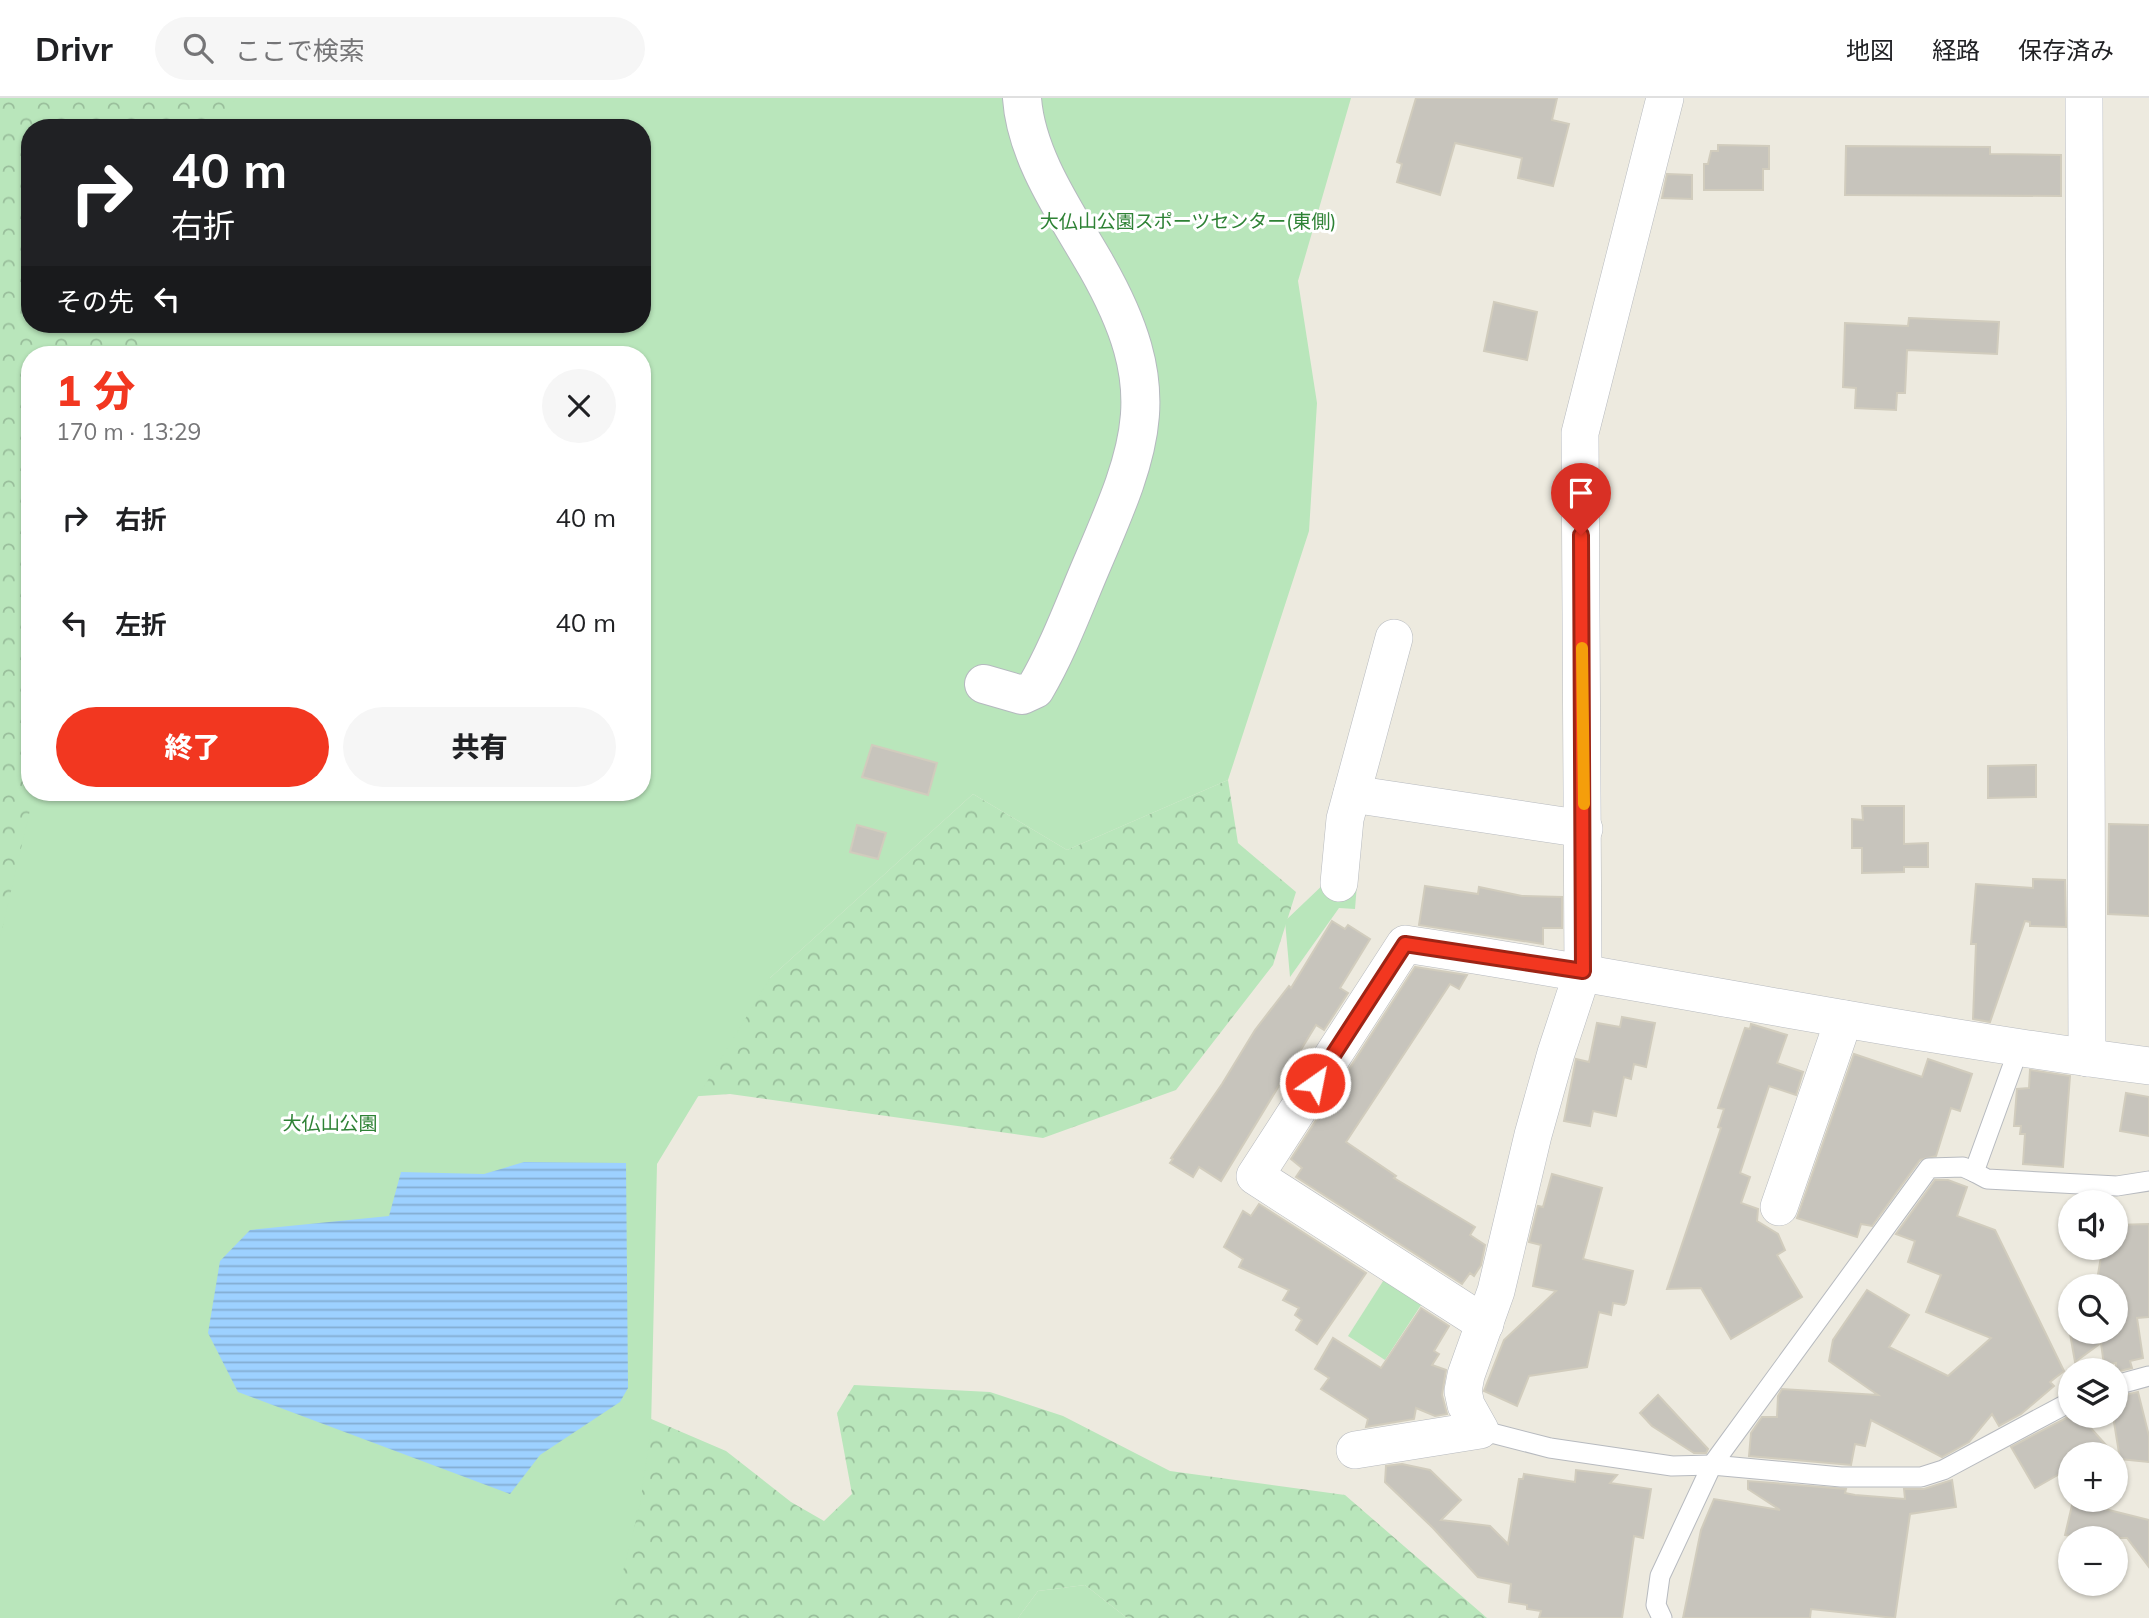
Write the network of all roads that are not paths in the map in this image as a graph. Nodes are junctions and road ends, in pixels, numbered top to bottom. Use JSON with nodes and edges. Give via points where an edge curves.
{"nodes":[{"id":1,"x":1022,"y":98,"type":"edge"},
{"id":2,"x":1665,"y":98,"type":"edge"},
{"id":3,"x":2084,"y":98,"type":"edge"},
{"id":4,"x":1394,"y":638,"type":"dead end"},
{"id":5,"x":984,"y":684,"type":"dead end"},
{"id":6,"x":1352,"y":794,"type":"junction"},
{"id":7,"x":1584,"y":829,"type":"junction"},
{"id":8,"x":1339,"y":883,"type":"dead end"},
{"id":9,"x":1583,"y":971,"type":"junction"},
{"id":10,"x":1844,"y":1019,"type":"junction"},
{"id":11,"x":2019,"y":1048,"type":"junction"},
{"id":12,"x":2087,"y":1058,"type":"junction"},
{"id":13,"x":2149,"y":1066,"type":"edge"},
{"id":14,"x":1974,"y":1172,"type":"junction"},
{"id":15,"x":2149,"y":1181,"type":"edge"},
{"id":16,"x":1779,"y":1207,"type":"dead end"},
{"id":17,"x":1485,"y":1324,"type":"junction"},
{"id":18,"x":2149,"y":1376,"type":"edge"},
{"id":19,"x":2128,"y":1382,"type":"edge"},
{"id":20,"x":2058,"y":1408,"type":"edge"},
{"id":21,"x":1480,"y":1430,"type":"junction"},
{"id":22,"x":1354,"y":1450,"type":"dead end"},
{"id":23,"x":1712,"y":1465,"type":"junction"},
{"id":24,"x":1662,"y":1618,"type":"edge"}],
"edges":[{"from":1,"to":5,"type":"street","via":[[1030,138],[1048,179],[1120,307],[1136,360],[1140,428],[1117,506],[1035,690],[1022,695]]},
{"from":2,"to":7,"type":"street","via":[[1580,433]]},
{"from":3,"to":12,"type":"street"},
{"from":4,"to":6,"type":"street"},
{"from":6,"to":7,"type":"street"},
{"from":6,"to":8,"type":"street"},
{"from":7,"to":9,"type":"street"},
{"from":9,"to":10,"type":"street"},
{"from":9,"to":17,"type":"street","via":[[1556,1053]]},
{"from":9,"to":17,"type":"street","via":[[1405,944],[1255,1175]]},
{"from":10,"to":11,"type":"street"},
{"from":10,"to":16,"type":"street"},
{"from":11,"to":12,"type":"street"},
{"from":11,"to":14,"type":"lane"},
{"from":12,"to":13,"type":"street"},
{"from":14,"to":15,"type":"lane","via":[[1987,1179],[2117,1186]]},
{"from":14,"to":23,"type":"lane","via":[[1963,1167],[1929,1168]]},
{"from":17,"to":21,"type":"street","via":[[1463,1391]]},
{"from":18,"to":19,"type":"lane"},
{"from":20,"to":23,"type":"lane","via":[[1943,1470],[1921,1477],[1841,1476]]},
{"from":21,"to":22,"type":"street"},
{"from":21,"to":23,"type":"lane","via":[[1602,1457],[1672,1466]]},
{"from":23,"to":24,"type":"lane","via":[[1660,1576],[1656,1605]]}]}
